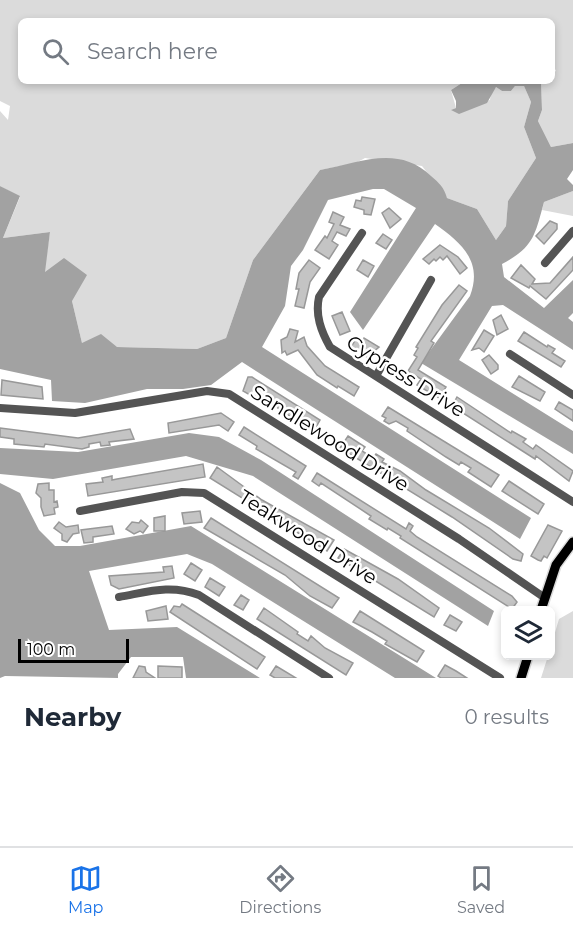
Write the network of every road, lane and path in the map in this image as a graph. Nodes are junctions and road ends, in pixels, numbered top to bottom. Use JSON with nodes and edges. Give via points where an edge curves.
{"nodes":[{"id":1,"x":573,"y":231,"type":"edge"},
{"id":2,"x":362,"y":233,"type":"dead end"},
{"id":3,"x":545,"y":263,"type":"dead end"},
{"id":4,"x":431,"y":280,"type":"dead end"},
{"id":5,"x":510,"y":354,"type":"dead end"},
{"id":6,"x":376,"y":376,"type":"junction"},
{"id":7,"x":573,"y":395,"type":"edge"},
{"id":8,"x":0,"y":408,"type":"edge"},
{"id":9,"x":573,"y":502,"type":"edge"},
{"id":10,"x":80,"y":511,"type":"dead end"},
{"id":11,"x":573,"y":542,"type":"edge"},
{"id":12,"x":118,"y":597,"type":"dead end"},
{"id":13,"x":545,"y":598,"type":"junction"},
{"id":14,"x":542,"y":606,"type":"edge"},
{"id":15,"x":527,"y":660,"type":"edge"},
{"id":16,"x":329,"y":678,"type":"edge"},
{"id":17,"x":501,"y":678,"type":"edge"},
{"id":18,"x":521,"y":678,"type":"edge"}],
"edges":[{"from":1,"to":3,"type":"street"},
{"from":2,"to":6,"type":"street","name":"Cypress Drive","via":[[323,288],[317,314],[330,347]]},
{"from":4,"to":6,"type":"street"},
{"from":5,"to":7,"type":"street"},
{"from":6,"to":9,"type":"street","name":"Cypress Drive"},
{"from":8,"to":13,"type":"street","name":"Sandlewood Drive","via":[[75,413],[207,392],[229,394]]},
{"from":10,"to":17,"type":"street","name":"Teakwood Drive","via":[[182,492],[204,493]]},
{"from":11,"to":13,"type":"main road","via":[[556,565]]},
{"from":12,"to":16,"type":"street","via":[[175,588],[185,590]]},
{"from":13,"to":14,"type":"main road"},
{"from":15,"to":18,"type":"main road"}]}
